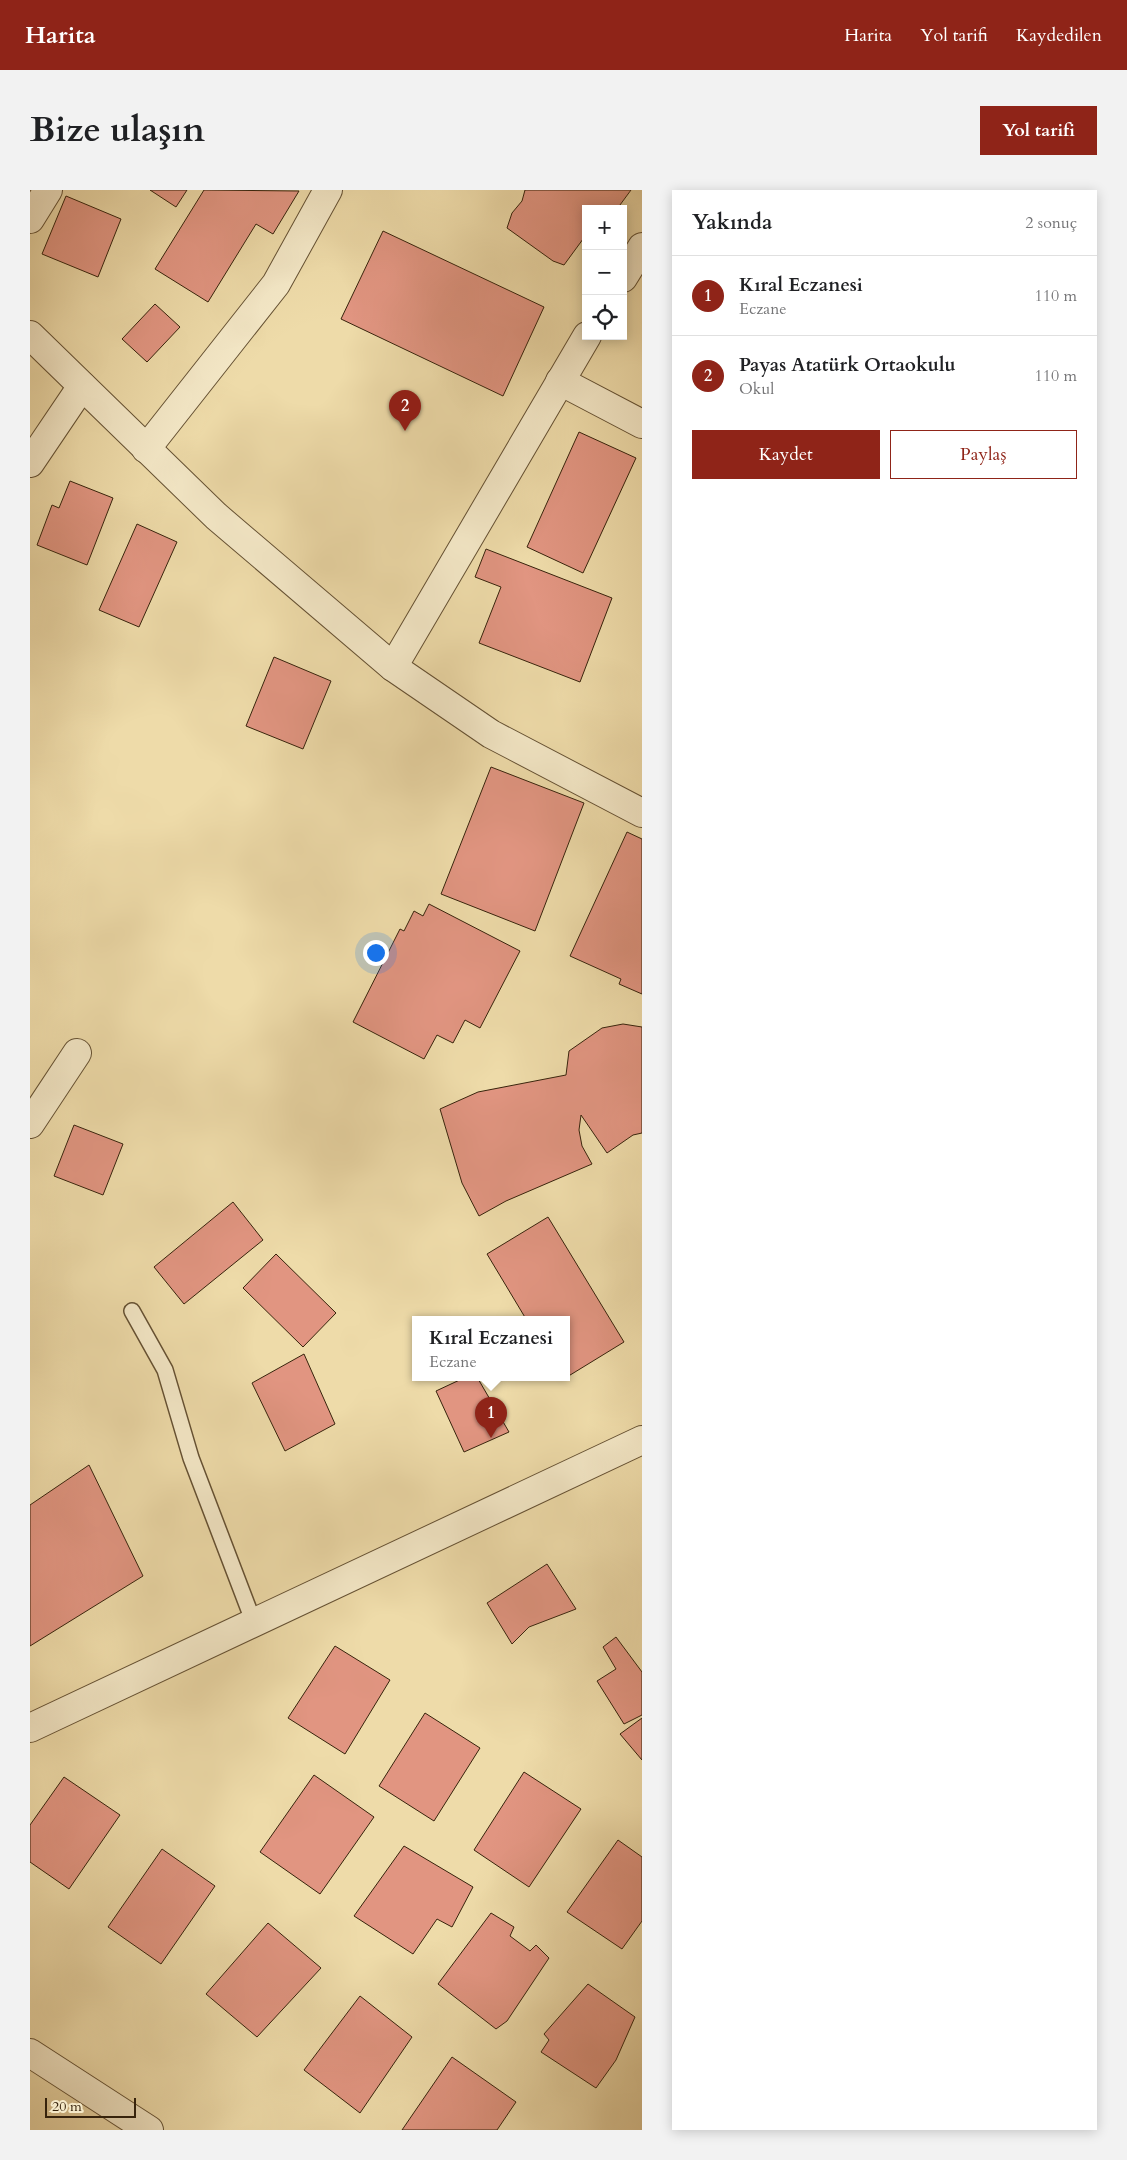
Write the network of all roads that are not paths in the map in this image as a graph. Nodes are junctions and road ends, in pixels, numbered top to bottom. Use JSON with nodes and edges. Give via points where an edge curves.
{"nodes":[{"id":1,"x":48,"y":190,"type":"edge"},
{"id":2,"x":328,"y":190,"type":"edge"},
{"id":3,"x":30,"y":219,"type":"edge"},
{"id":4,"x":642,"y":247,"type":"edge"},
{"id":5,"x":627,"y":271,"type":"edge"},
{"id":6,"x":30,"y":335,"type":"edge"},
{"id":7,"x":586,"y":340,"type":"edge"},
{"id":8,"x":560,"y":381,"type":"junction"},
{"id":9,"x":82,"y":386,"type":"junction"},
{"id":10,"x":642,"y":424,"type":"edge"},
{"id":11,"x":146,"y":449,"type":"junction"},
{"id":12,"x":30,"y":463,"type":"edge"},
{"id":13,"x":393,"y":667,"type":"junction"},
{"id":14,"x":642,"y":814,"type":"edge"},
{"id":15,"x":77,"y":1053,"type":"dead end"},
{"id":16,"x":30,"y":1124,"type":"edge"},
{"id":17,"x":132,"y":1311,"type":"dead end"},
{"id":18,"x":642,"y":1440,"type":"edge"},
{"id":19,"x":254,"y":1623,"type":"junction"},
{"id":20,"x":30,"y":1728,"type":"edge"},
{"id":21,"x":30,"y":2053,"type":"edge"},
{"id":22,"x":149,"y":2130,"type":"edge"}],
"edges":[{"from":1,"to":3,"type":"street"},
{"from":2,"to":11,"type":"street","via":[[276,284]]},
{"from":4,"to":5,"type":"street"},
{"from":6,"to":9,"type":"street"},
{"from":7,"to":8,"type":"street"},
{"from":8,"to":10,"type":"street"},
{"from":8,"to":13,"type":"street"},
{"from":9,"to":11,"type":"street"},
{"from":9,"to":12,"type":"street"},
{"from":11,"to":13,"type":"street","via":[[216,516]]},
{"from":13,"to":14,"type":"street","via":[[491,734]]},
{"from":15,"to":16,"type":"street"},
{"from":17,"to":19,"type":"lane","via":[[165,1370],[191,1458]]},
{"from":18,"to":19,"type":"street"},
{"from":19,"to":20,"type":"street"},
{"from":21,"to":22,"type":"street"}]}
